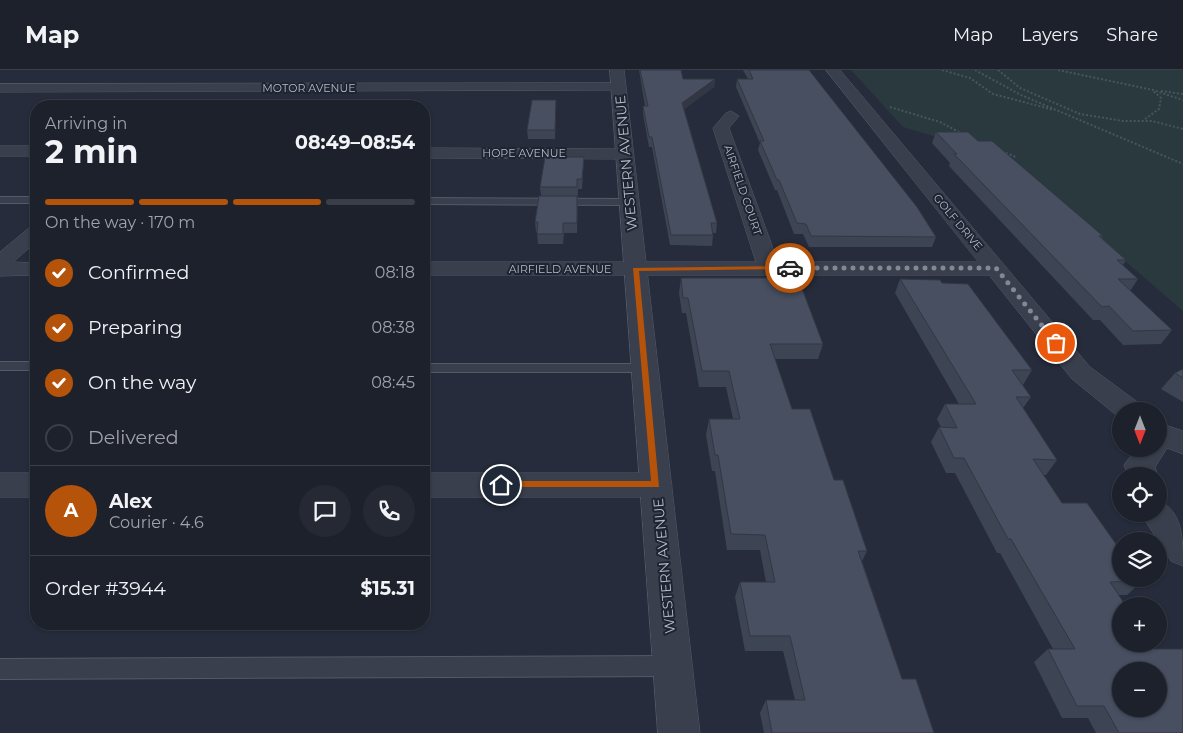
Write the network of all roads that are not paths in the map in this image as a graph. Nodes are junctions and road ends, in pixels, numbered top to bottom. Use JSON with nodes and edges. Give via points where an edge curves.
{"nodes":[{"id":1,"x":832,"y":70,"type":"edge"},
{"id":2,"x":224,"y":76,"type":"dead end"},
{"id":3,"x":618,"y":78,"type":"edge"},
{"id":4,"x":0,"y":88,"type":"edge"},
{"id":5,"x":210,"y":88,"type":"junction"},
{"id":6,"x":196,"y":100,"type":"dead end"},
{"id":7,"x":731,"y":116,"type":"dead end"},
{"id":8,"x":0,"y":151,"type":"edge"},
{"id":9,"x":30,"y":151,"type":"edge"},
{"id":10,"x":430,"y":153,"type":"edge"},
{"id":11,"x":625,"y":154,"type":"junction"},
{"id":12,"x":0,"y":200,"type":"edge"},
{"id":13,"x":30,"y":200,"type":"edge"},
{"id":14,"x":430,"y":201,"type":"edge"},
{"id":15,"x":630,"y":202,"type":"junction"},
{"id":16,"x":30,"y":237,"type":"edge"},
{"id":17,"x":0,"y":263,"type":"edge"},
{"id":18,"x":769,"y":268,"type":"junction"},
{"id":19,"x":996,"y":268,"type":"junction"},
{"id":20,"x":0,"y":269,"type":"edge"},
{"id":21,"x":30,"y":269,"type":"edge"},
{"id":22,"x":430,"y":269,"type":"edge"},
{"id":23,"x":636,"y":269,"type":"junction"},
{"id":24,"x":0,"y":366,"type":"edge"},
{"id":25,"x":30,"y":366,"type":"edge"},
{"id":26,"x":430,"y":368,"type":"edge"},
{"id":27,"x":645,"y":368,"type":"junction"},
{"id":28,"x":1118,"y":402,"type":"edge"},
{"id":29,"x":0,"y":485,"type":"edge"},
{"id":30,"x":30,"y":485,"type":"edge"},
{"id":31,"x":430,"y":485,"type":"edge"},
{"id":32,"x":656,"y":485,"type":"junction"},
{"id":33,"x":1163,"y":522,"type":"edge"},
{"id":34,"x":1183,"y":551,"type":"edge"},
{"id":35,"x":673,"y":666,"type":"junction"},
{"id":36,"x":0,"y":668,"type":"edge"},
{"id":37,"x":679,"y":733,"type":"edge"}],
"edges":[{"from":1,"to":19,"type":"street","name":"GOLF DRIVE"},
{"from":2,"to":5,"type":"street"},
{"from":3,"to":5,"type":"street","name":"MOTOR AVENUE"},
{"from":3,"to":11,"type":"street","name":"WESTERN AVENUE"},
{"from":4,"to":5,"type":"street","name":"MOTOR AVENUE"},
{"from":5,"to":6,"type":"street"},
{"from":7,"to":18,"type":"street","name":"AIRFIELD COURT","via":[[721,128]]},
{"from":8,"to":9,"type":"street"},
{"from":10,"to":11,"type":"street","name":"HOPE AVENUE"},
{"from":11,"to":15,"type":"street","name":"WESTERN AVENUE"},
{"from":12,"to":13,"type":"lane"},
{"from":14,"to":15,"type":"lane"},
{"from":15,"to":23,"type":"street","name":"WESTERN AVENUE"},
{"from":16,"to":17,"type":"street"},
{"from":18,"to":19,"type":"street","name":"AIRFIELD AVENUE"},
{"from":18,"to":23,"type":"street","name":"AIRFIELD AVENUE"},
{"from":19,"to":28,"type":"street","name":"GOLF DRIVE","via":[[1080,373]]},
{"from":20,"to":21,"type":"street"},
{"from":22,"to":23,"type":"street","name":"AIRFIELD AVENUE"},
{"from":23,"to":27,"type":"street","name":"WESTERN AVENUE"},
{"from":24,"to":25,"type":"lane"},
{"from":26,"to":27,"type":"lane"},
{"from":27,"to":32,"type":"street","name":"WESTERN AVENUE"},
{"from":29,"to":30,"type":"street"},
{"from":31,"to":32,"type":"street"},
{"from":32,"to":35,"type":"street","name":"WESTERN AVENUE"},
{"from":33,"to":34,"type":"street"},
{"from":35,"to":36,"type":"lane"},
{"from":35,"to":37,"type":"street","name":"WESTERN AVENUE"}]}
